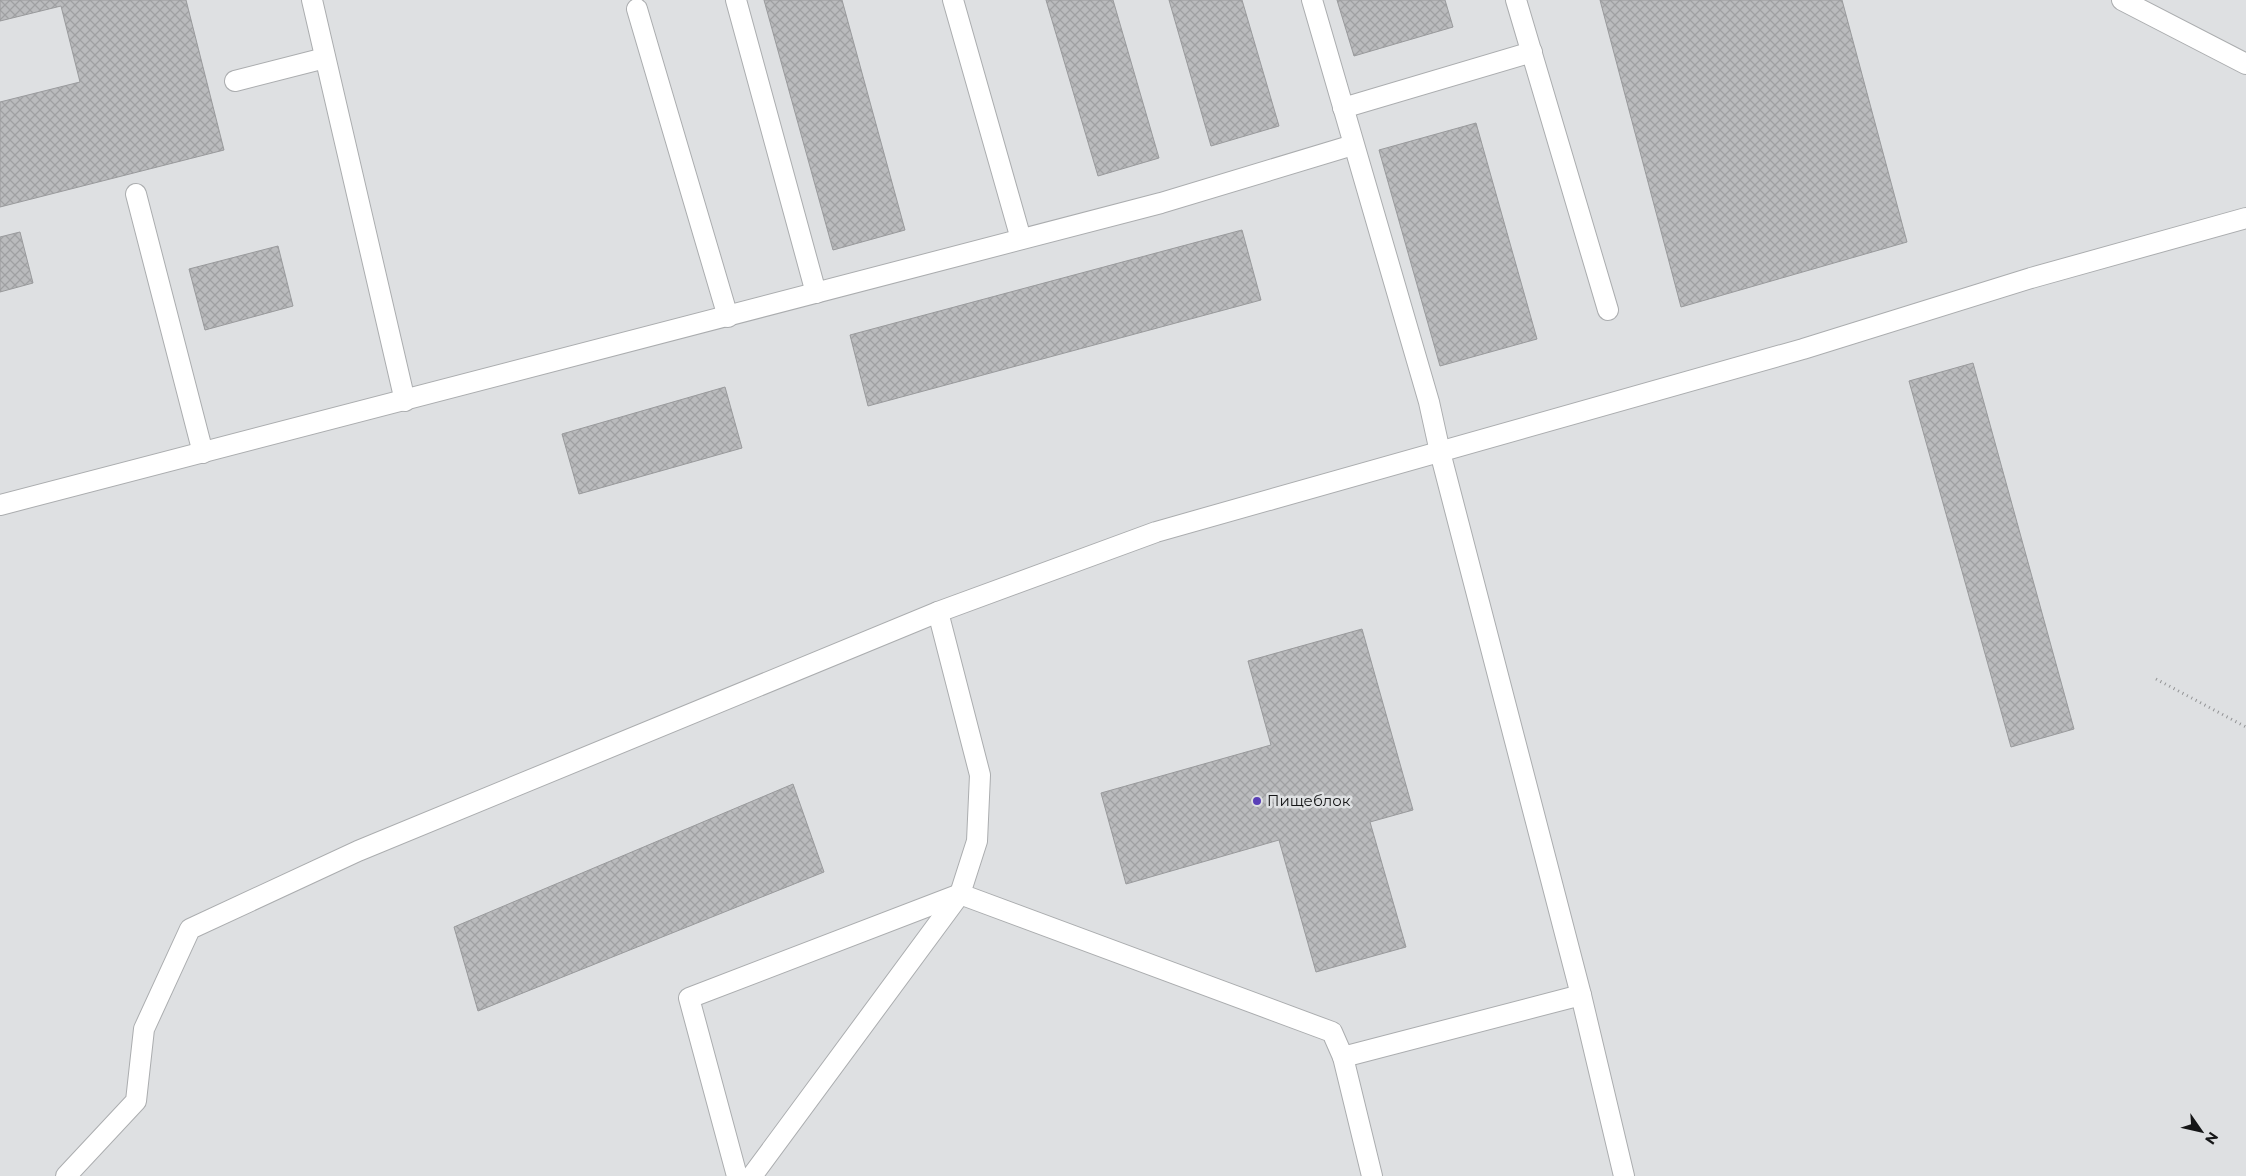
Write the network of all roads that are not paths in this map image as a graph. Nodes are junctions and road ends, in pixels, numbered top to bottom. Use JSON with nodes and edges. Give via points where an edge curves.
{"nodes":[{"id":1,"x":312,"y":0,"type":"edge"},
{"id":2,"x":736,"y":0,"type":"edge"},
{"id":3,"x":953,"y":0,"type":"edge"},
{"id":4,"x":1312,"y":0,"type":"edge"},
{"id":5,"x":1516,"y":0,"type":"edge"},
{"id":6,"x":2122,"y":0,"type":"edge"},
{"id":7,"x":638,"y":10,"type":"dead end"},
{"id":8,"x":1532,"y":52,"type":"junction"},
{"id":9,"x":325,"y":58,"type":"junction"},
{"id":10,"x":2246,"y":64,"type":"edge"},
{"id":11,"x":235,"y":81,"type":"dead end"},
{"id":12,"x":1343,"y":108,"type":"junction"},
{"id":13,"x":1353,"y":145,"type":"junction"},
{"id":14,"x":136,"y":194,"type":"dead end"},
{"id":15,"x":2246,"y":218,"type":"edge"},
{"id":16,"x":1021,"y":239,"type":"junction"},
{"id":17,"x":816,"y":293,"type":"junction"},
{"id":18,"x":1608,"y":310,"type":"dead end"},
{"id":19,"x":728,"y":317,"type":"junction"},
{"id":20,"x":405,"y":401,"type":"junction"},
{"id":21,"x":1440,"y":452,"type":"junction"},
{"id":22,"x":203,"y":453,"type":"junction"},
{"id":23,"x":0,"y":505,"type":"edge"},
{"id":24,"x":938,"y":612,"type":"junction"},
{"id":25,"x":960,"y":894,"type":"junction"},
{"id":26,"x":1581,"y":995,"type":"junction"},
{"id":27,"x":1343,"y":1056,"type":"junction"},
{"id":28,"x":66,"y":1176,"type":"edge"},
{"id":29,"x":737,"y":1176,"type":"edge"},
{"id":30,"x":752,"y":1176,"type":"edge"},
{"id":31,"x":1372,"y":1176,"type":"edge"},
{"id":32,"x":1624,"y":1176,"type":"edge"}],
"edges":[{"from":1,"to":9,"type":"lane"},
{"from":2,"to":17,"type":"lane"},
{"from":3,"to":16,"type":"lane"},
{"from":4,"to":12,"type":"lane"},
{"from":5,"to":8,"type":"lane"},
{"from":6,"to":10,"type":"lane"},
{"from":7,"to":19,"type":"lane"},
{"from":8,"to":12,"type":"lane"},
{"from":8,"to":18,"type":"lane"},
{"from":9,"to":11,"type":"lane"},
{"from":9,"to":20,"type":"lane"},
{"from":12,"to":13,"type":"lane"},
{"from":13,"to":16,"type":"lane","via":[[1161,203]]},
{"from":13,"to":21,"type":"lane","via":[[1429,402]]},
{"from":14,"to":22,"type":"lane"},
{"from":15,"to":21,"type":"lane"},
{"from":16,"to":17,"type":"lane"},
{"from":17,"to":19,"type":"lane"},
{"from":19,"to":20,"type":"lane"},
{"from":20,"to":22,"type":"lane"},
{"from":21,"to":24,"type":"lane","via":[[1156,532]]},
{"from":21,"to":26,"type":"lane"},
{"from":22,"to":23,"type":"lane"},
{"from":24,"to":25,"type":"lane","via":[[980,775],[977,841]]},
{"from":24,"to":28,"type":"lane","via":[[358,851],[190,929],[144,1029],[136,1101]]},
{"from":25,"to":27,"type":"lane","via":[[1332,1032]]},
{"from":25,"to":29,"type":"lane","via":[[688,998]]},
{"from":25,"to":30,"type":"lane"},
{"from":26,"to":27,"type":"lane"},
{"from":26,"to":32,"type":"lane"},
{"from":27,"to":31,"type":"lane"}]}
